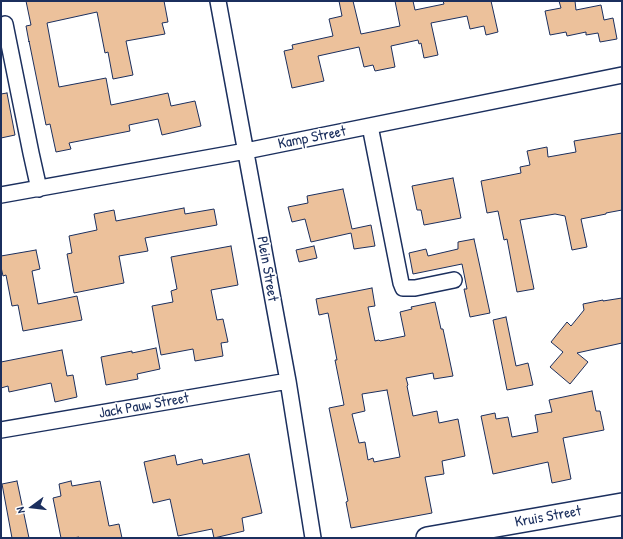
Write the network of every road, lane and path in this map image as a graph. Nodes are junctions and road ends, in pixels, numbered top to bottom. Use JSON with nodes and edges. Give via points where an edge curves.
{"nodes":[{"id":1,"x":218,"y":1,"type":"edge"},
{"id":2,"x":5,"y":24,"type":"dead end"},
{"id":3,"x":622,"y":75,"type":"edge"},
{"id":4,"x":370,"y":126,"type":"junction"},
{"id":5,"x":246,"y":151,"type":"junction"},
{"id":6,"x":39,"y":189,"type":"junction"},
{"id":7,"x":1,"y":195,"type":"edge"},
{"id":8,"x":454,"y":280,"type":"dead end"},
{"id":9,"x":288,"y":381,"type":"junction"},
{"id":10,"x":1,"y":430,"type":"edge"},
{"id":11,"x":622,"y":504,"type":"edge"},
{"id":12,"x":314,"y":538,"type":"edge"},
{"id":13,"x":427,"y":538,"type":"edge"}],
"edges":[{"from":1,"to":5,"type":"street","name":"Plein Street"},
{"from":2,"to":6,"type":"street"},
{"from":3,"to":4,"type":"street","name":"Kamp Street"},
{"from":4,"to":5,"type":"street","name":"Kamp Street"},
{"from":4,"to":8,"type":"street","via":[[403,288]]},
{"from":5,"to":6,"type":"street","name":"Kamp Street"},
{"from":5,"to":9,"type":"street","name":"Plein Street"},
{"from":6,"to":7,"type":"street","name":"Kamp Street"},
{"from":9,"to":10,"type":"street","name":"Jack Pauw Street"},
{"from":9,"to":12,"type":"street","name":"Plein Street"},
{"from":11,"to":13,"type":"street","name":"Kruis Street"}]}
